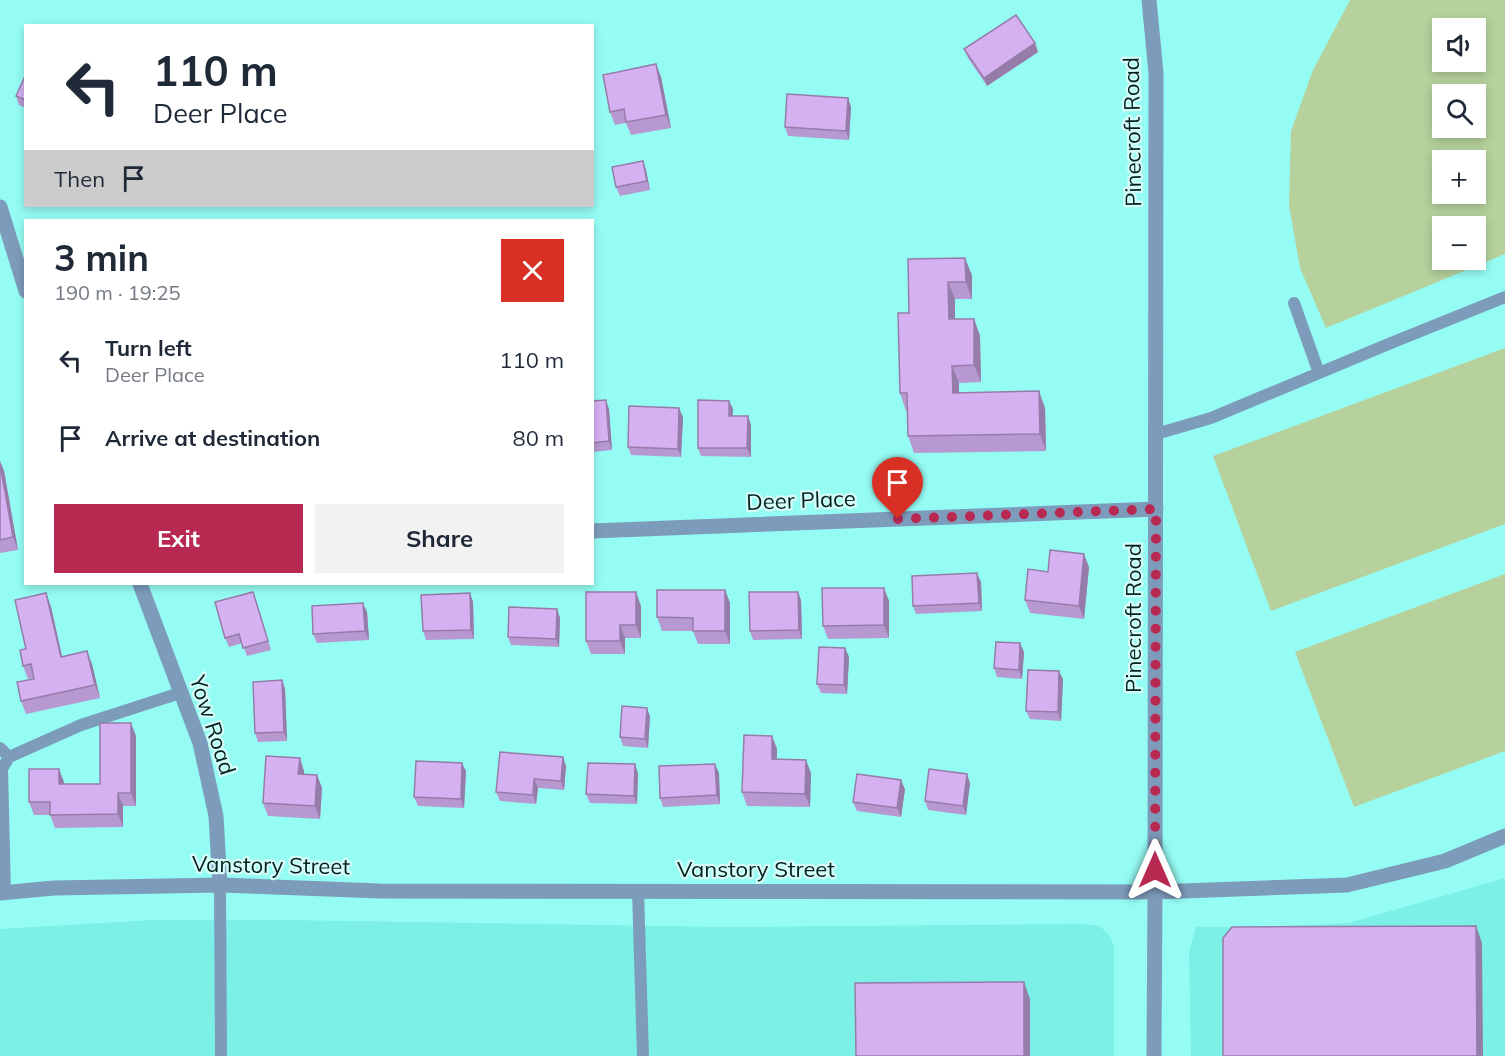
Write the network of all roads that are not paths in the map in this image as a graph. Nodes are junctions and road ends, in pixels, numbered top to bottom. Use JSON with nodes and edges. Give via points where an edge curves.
{"nodes":[{"id":1,"x":1149,"y":0,"type":"edge"},
{"id":2,"x":0,"y":207,"type":"edge"},
{"id":3,"x":24,"y":285,"type":"edge"},
{"id":4,"x":1505,"y":297,"type":"edge"},
{"id":5,"x":1294,"y":303,"type":"dead end"},
{"id":6,"x":1319,"y":373,"type":"junction"},
{"id":7,"x":1156,"y":434,"type":"junction"},
{"id":8,"x":1156,"y":509,"type":"junction"},
{"id":9,"x":594,"y":531,"type":"edge"},
{"id":10,"x":140,"y":585,"type":"edge"},
{"id":11,"x":180,"y":693,"type":"junction"},
{"id":12,"x":4,"y":752,"type":"edge"},
{"id":13,"x":1505,"y":836,"type":"edge"},
{"id":14,"x":220,"y":885,"type":"junction"},
{"id":15,"x":638,"y":891,"type":"junction"},
{"id":16,"x":1155,"y":892,"type":"junction"},
{"id":17,"x":2,"y":893,"type":"edge"},
{"id":18,"x":221,"y":1056,"type":"edge"},
{"id":19,"x":643,"y":1056,"type":"edge"},
{"id":20,"x":1154,"y":1056,"type":"edge"}],
"edges":[{"from":1,"to":7,"type":"street","name":"Pinecroft Road","via":[[1156,73]]},
{"from":2,"to":3,"type":"street"},
{"from":4,"to":6,"type":"lane"},
{"from":5,"to":6,"type":"lane"},
{"from":6,"to":7,"type":"lane","via":[[1211,418]]},
{"from":7,"to":8,"type":"street","name":"Pinecroft Road"},
{"from":8,"to":9,"type":"street","name":"Deer Place"},
{"from":8,"to":16,"type":"street","name":"Pinecroft Road"},
{"from":10,"to":11,"type":"street","name":"Yow Road"},
{"from":11,"to":12,"type":"lane"},
{"from":11,"to":14,"type":"street","name":"Yow Road","via":[[200,743],[216,816]]},
{"from":12,"to":17,"type":"lane"},
{"from":13,"to":16,"type":"street","name":"Vanstory Street","via":[[1445,861],[1347,885]]},
{"from":14,"to":15,"type":"street","name":"Vanstory Street","via":[[380,891]]},
{"from":14,"to":17,"type":"street","name":"Vanstory Street","via":[[54,888]]},
{"from":14,"to":18,"type":"lane"},
{"from":15,"to":16,"type":"street","name":"Vanstory Street"},
{"from":15,"to":19,"type":"lane"},
{"from":16,"to":20,"type":"street","name":"Pinecroft Road"}]}
